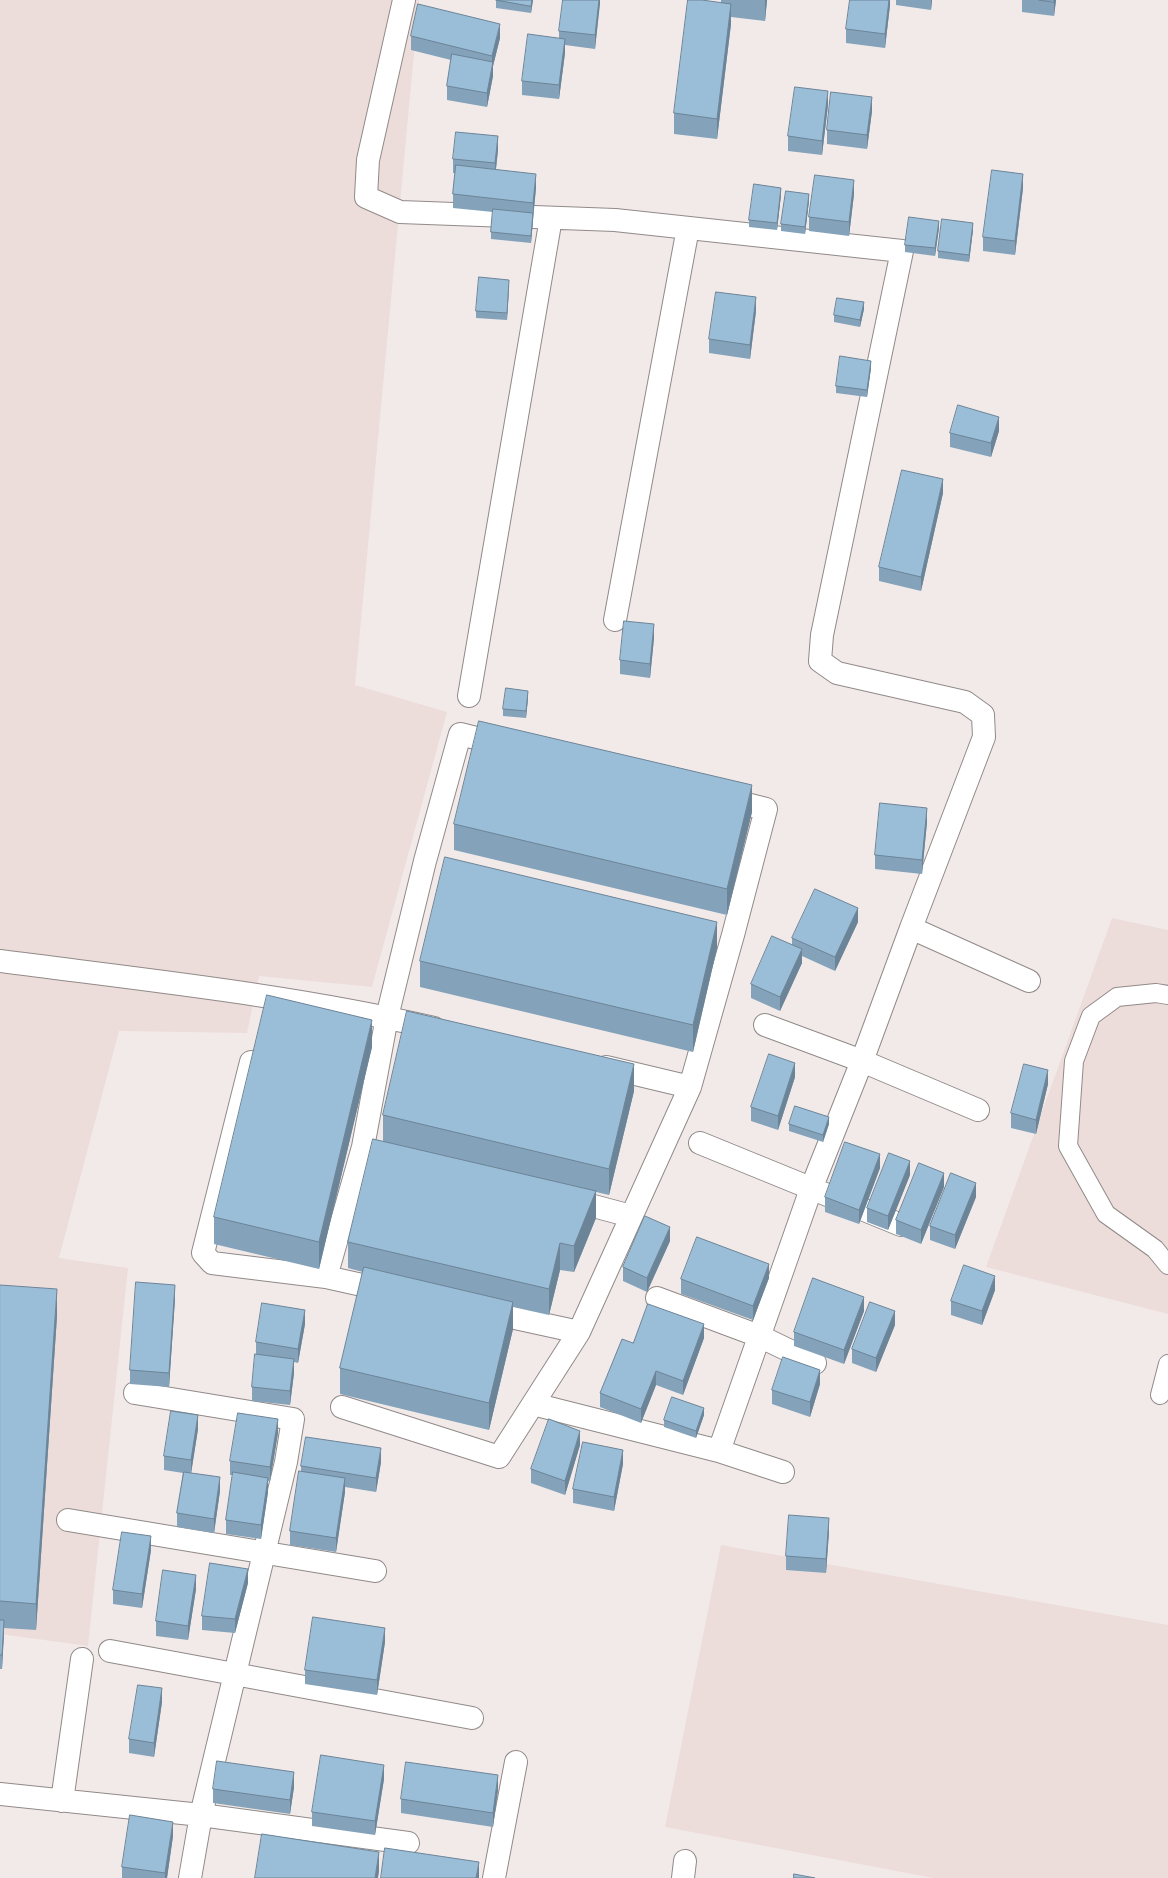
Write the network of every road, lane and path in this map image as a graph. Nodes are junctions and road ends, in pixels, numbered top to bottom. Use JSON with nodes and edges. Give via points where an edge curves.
{"nodes":[{"id":1,"x":404,"y":0,"type":"edge"},
{"id":2,"x":551,"y":218,"type":"junction"},
{"id":3,"x":688,"y":228,"type":"junction"},
{"id":4,"x":615,"y":620,"type":"dead end"},
{"id":5,"x":469,"y":696,"type":"dead end"},
{"id":6,"x":521,"y":749,"type":"edge"},
{"id":7,"x":705,"y":794,"type":"edge"},
{"id":8,"x":911,"y":928,"type":"junction"},
{"id":9,"x":710,"y":930,"type":"edge"},
{"id":10,"x":733,"y":935,"type":"junction"},
{"id":11,"x":0,"y":961,"type":"edge"},
{"id":12,"x":1029,"y":981,"type":"dead end"},
{"id":13,"x":1168,"y":995,"type":"edge"},
{"id":14,"x":268,"y":996,"type":"junction"},
{"id":15,"x":386,"y":1017,"type":"junction"},
{"id":16,"x":263,"y":1018,"type":"edge"},
{"id":17,"x":765,"y":1025,"type":"dead end"},
{"id":18,"x":457,"y":1033,"type":"edge"},
{"id":19,"x":257,"y":1041,"type":"edge"},
{"id":20,"x":862,"y":1061,"type":"junction"},
{"id":21,"x":589,"y":1064,"type":"edge"},
{"id":22,"x":690,"y":1087,"type":"junction"},
{"id":23,"x":978,"y":1110,"type":"dead end"},
{"id":24,"x":700,"y":1143,"type":"dead end"},
{"id":25,"x":362,"y":1147,"type":"junction"},
{"id":26,"x":386,"y":1153,"type":"edge"},
{"id":27,"x":811,"y":1189,"type":"junction"},
{"id":28,"x":547,"y":1194,"type":"edge"},
{"id":29,"x":631,"y":1216,"type":"junction"},
{"id":30,"x":902,"y":1225,"type":"edge"},
{"id":31,"x":1168,"y":1265,"type":"edge"},
{"id":32,"x":326,"y":1278,"type":"junction"},
{"id":33,"x":411,"y":1296,"type":"edge"},
{"id":34,"x":658,"y":1298,"type":"dead end"},
{"id":35,"x":464,"y":1307,"type":"edge"},
{"id":36,"x":579,"y":1332,"type":"junction"},
{"id":37,"x":759,"y":1336,"type":"junction"},
{"id":38,"x":815,"y":1364,"type":"dead end"},
{"id":39,"x":1168,"y":1364,"type":"edge"},
{"id":40,"x":135,"y":1393,"type":"dead end"},
{"id":41,"x":1160,"y":1395,"type":"dead end"},
{"id":42,"x":533,"y":1404,"type":"junction"},
{"id":43,"x":342,"y":1407,"type":"dead end"},
{"id":44,"x":719,"y":1451,"type":"junction"},
{"id":45,"x":784,"y":1472,"type":"dead end"},
{"id":46,"x":68,"y":1520,"type":"dead end"},
{"id":47,"x":264,"y":1553,"type":"junction"},
{"id":48,"x":375,"y":1571,"type":"dead end"},
{"id":49,"x":110,"y":1651,"type":"dead end"},
{"id":50,"x":82,"y":1659,"type":"dead end"},
{"id":51,"x":235,"y":1674,"type":"junction"},
{"id":52,"x":472,"y":1718,"type":"dead end"},
{"id":53,"x":516,"y":1762,"type":"dead end"},
{"id":54,"x":0,"y":1794,"type":"edge"},
{"id":55,"x":62,"y":1801,"type":"junction"},
{"id":56,"x":201,"y":1815,"type":"junction"},
{"id":57,"x":408,"y":1843,"type":"dead end"},
{"id":58,"x":190,"y":1878,"type":"edge"},
{"id":59,"x":494,"y":1878,"type":"edge"}],
"edges":[{"from":1,"to":2,"type":"street","via":[[368,160],[366,198],[400,212]]},
{"from":2,"to":3,"type":"street","via":[[615,220]]},
{"from":2,"to":5,"type":"street"},
{"from":3,"to":4,"type":"street"},
{"from":3,"to":8,"type":"street","via":[[902,251],[822,635],[820,661],[837,673],[965,702],[983,715],[984,737]]},
{"from":6,"to":15,"type":"street","via":[[460,734],[433,863]]},
{"from":7,"to":10,"type":"street","via":[[766,809]]},
{"from":8,"to":12,"type":"street"},
{"from":8,"to":20,"type":"street"},
{"from":9,"to":10,"type":"street"},
{"from":10,"to":22,"type":"street"},
{"from":11,"to":14,"type":"street"},
{"from":13,"to":31,"type":"lane","via":[[1156,993],[1117,997],[1091,1016],[1074,1061],[1068,1146],[1106,1214],[1155,1249]]},
{"from":14,"to":15,"type":"street"},
{"from":14,"to":16,"type":"street"},
{"from":15,"to":18,"type":"street"},
{"from":15,"to":25,"type":"street"},
{"from":17,"to":20,"type":"street"},
{"from":19,"to":32,"type":"street","via":[[203,1253],[212,1263]]},
{"from":20,"to":23,"type":"street"},
{"from":20,"to":27,"type":"street"},
{"from":21,"to":22,"type":"street"},
{"from":22,"to":29,"type":"street"},
{"from":24,"to":27,"type":"street"},
{"from":25,"to":26,"type":"street"},
{"from":25,"to":32,"type":"street"},
{"from":27,"to":30,"type":"street"},
{"from":27,"to":37,"type":"street"},
{"from":28,"to":29,"type":"street"},
{"from":29,"to":36,"type":"street"},
{"from":32,"to":33,"type":"street"},
{"from":34,"to":37,"type":"street"},
{"from":35,"to":36,"type":"street"},
{"from":36,"to":42,"type":"street"},
{"from":37,"to":38,"type":"street"},
{"from":37,"to":44,"type":"street"},
{"from":39,"to":41,"type":"lane"},
{"from":40,"to":47,"type":"street","via":[[293,1419],[286,1462]]},
{"from":42,"to":43,"type":"street","via":[[499,1457]]},
{"from":42,"to":44,"type":"street"},
{"from":44,"to":45,"type":"street"},
{"from":46,"to":47,"type":"street"},
{"from":47,"to":48,"type":"street"},
{"from":47,"to":51,"type":"street"},
{"from":49,"to":51,"type":"street"},
{"from":50,"to":55,"type":"street"},
{"from":51,"to":52,"type":"street"},
{"from":51,"to":56,"type":"street"},
{"from":53,"to":59,"type":"street"},
{"from":54,"to":55,"type":"street"},
{"from":55,"to":56,"type":"street"},
{"from":56,"to":57,"type":"street"},
{"from":56,"to":58,"type":"street"}]}
